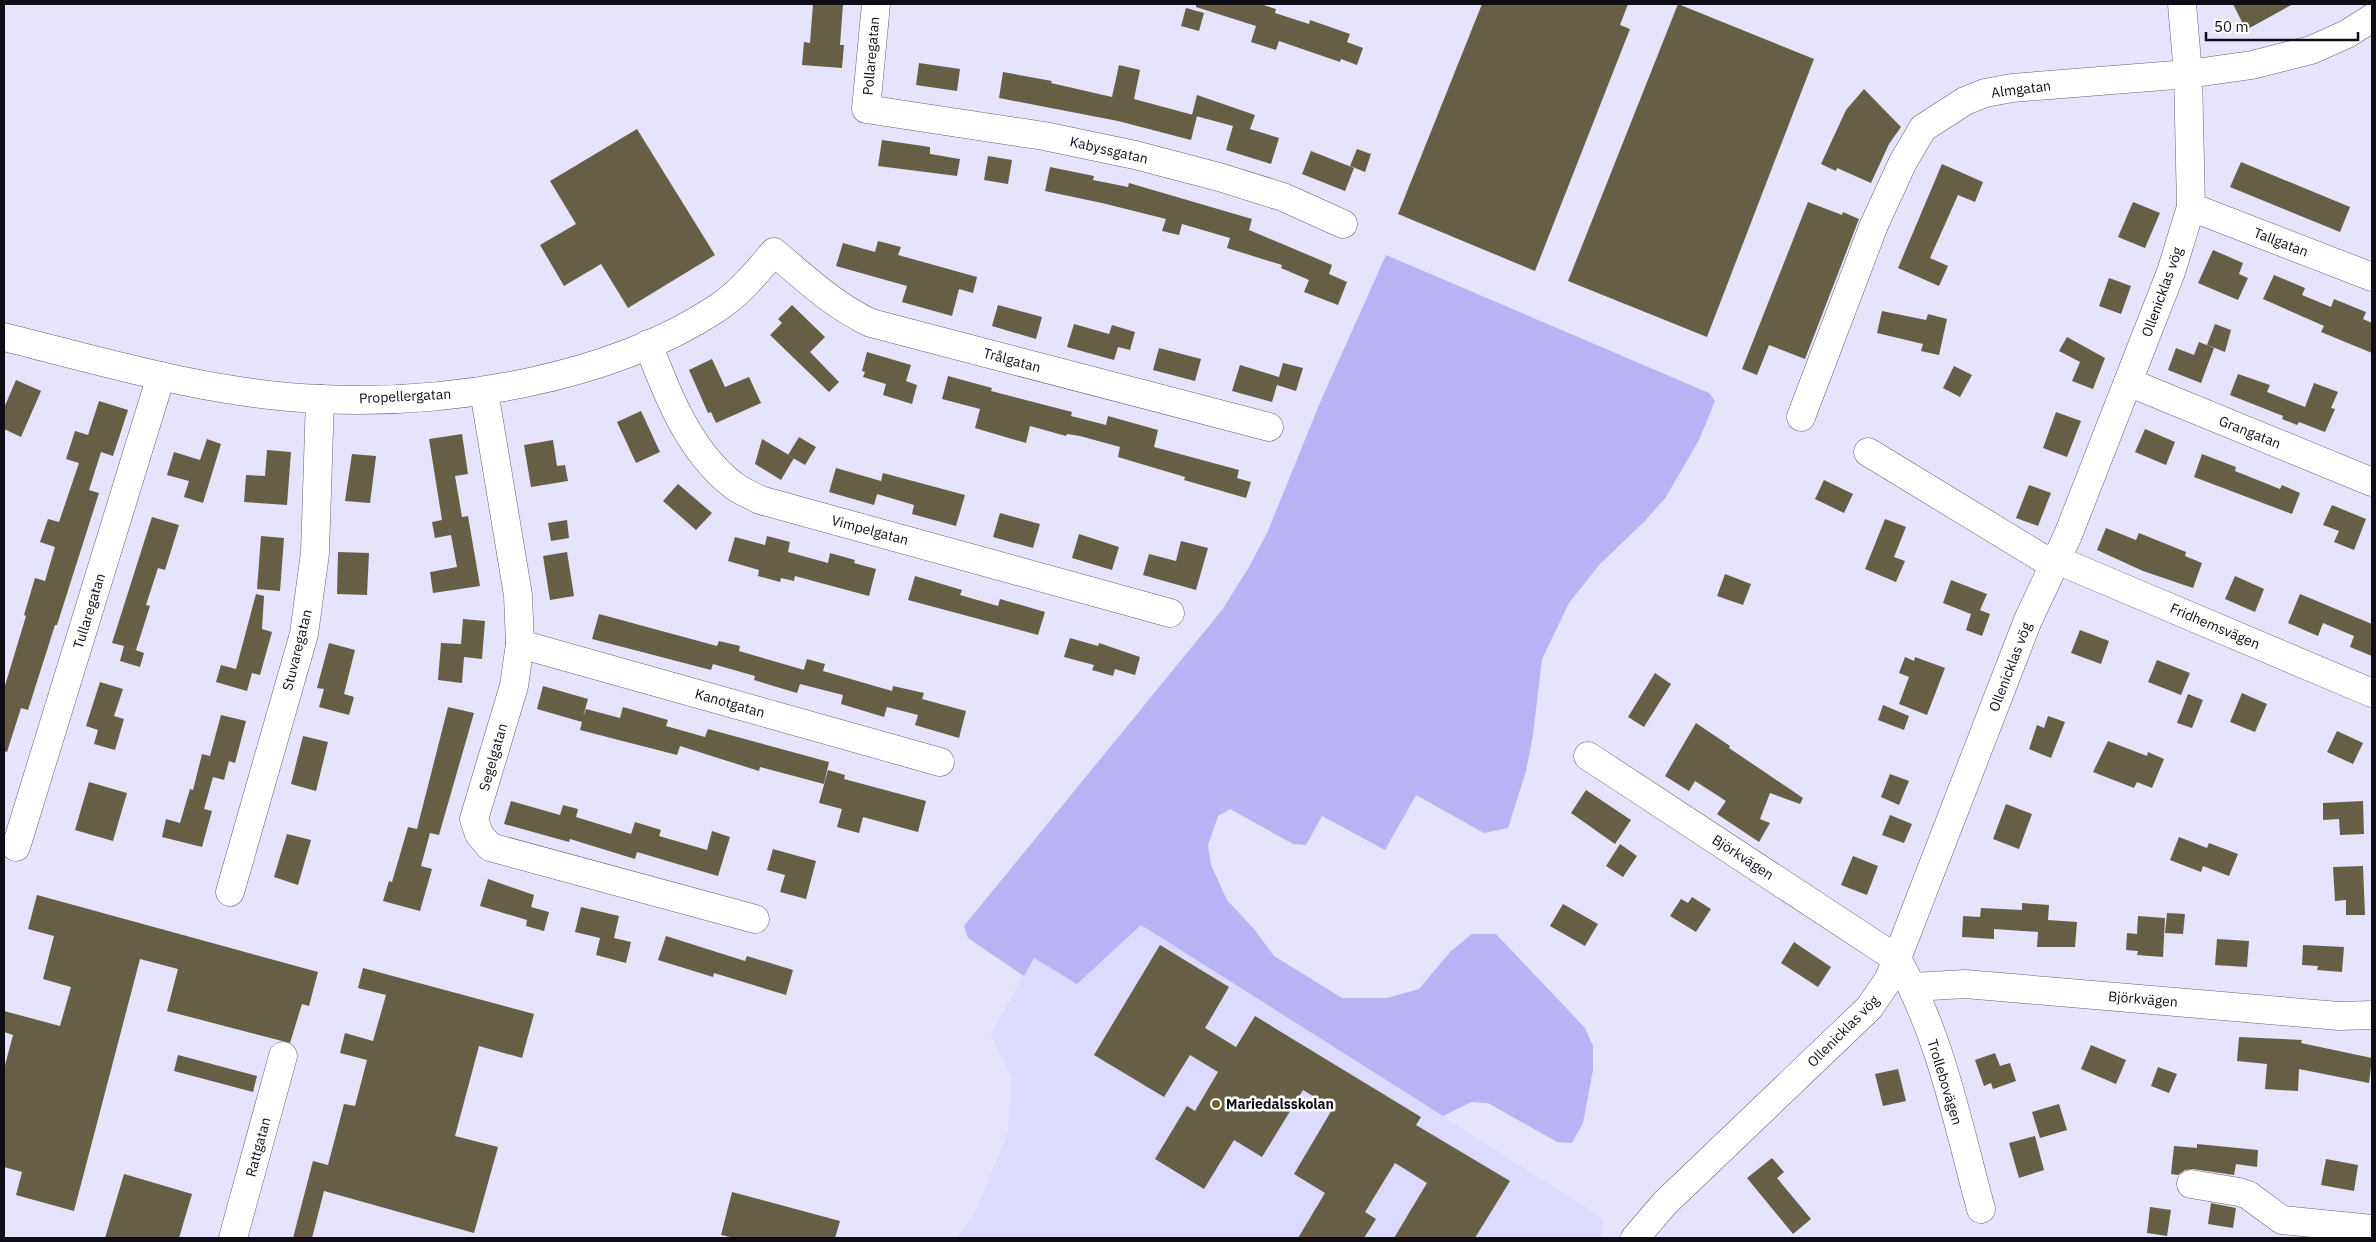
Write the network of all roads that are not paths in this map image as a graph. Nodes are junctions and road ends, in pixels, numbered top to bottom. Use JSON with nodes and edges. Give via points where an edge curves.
{"nodes":[{"id":1,"x":876,"y":4,"type":"edge"},
{"id":2,"x":2182,"y":4,"type":"edge"},
{"id":3,"x":2372,"y":18,"type":"edge"},
{"id":4,"x":2188,"y":74,"type":"junction"},
{"id":5,"x":866,"y":109,"type":"joint"},
{"id":6,"x":2191,"y":207,"type":"junction"},
{"id":7,"x":1343,"y":224,"type":"dead end"},
{"id":8,"x":774,"y":252,"type":"joint"},
{"id":9,"x":2372,"y":277,"type":"edge"},
{"id":10,"x":4,"y":337,"type":"edge"},
{"id":11,"x":648,"y":344,"type":"junction"},
{"id":12,"x":161,"y":376,"type":"junction"},
{"id":13,"x":2128,"y":382,"type":"junction"},
{"id":14,"x":484,"y":391,"type":"junction"},
{"id":15,"x":320,"y":399,"type":"junction"},
{"id":16,"x":1801,"y":417,"type":"dead end"},
{"id":17,"x":1269,"y":428,"type":"dead end"},
{"id":18,"x":1868,"y":452,"type":"dead end"},
{"id":19,"x":2372,"y":482,"type":"edge"},
{"id":20,"x":2057,"y":560,"type":"junction"},
{"id":21,"x":1170,"y":613,"type":"dead end"},
{"id":22,"x":520,"y":644,"type":"junction"},
{"id":23,"x":2372,"y":693,"type":"edge"},
{"id":24,"x":1588,"y":756,"type":"dead end"},
{"id":25,"x":940,"y":762,"type":"dead end"},
{"id":26,"x":16,"y":847,"type":"dead end"},
{"id":27,"x":230,"y":892,"type":"dead end"},
{"id":28,"x":755,"y":919,"type":"dead end"},
{"id":29,"x":1897,"y":959,"type":"junction"},
{"id":30,"x":1913,"y":987,"type":"junction"},
{"id":31,"x":2372,"y":1015,"type":"edge"},
{"id":32,"x":283,"y":1056,"type":"dead end"},
{"id":33,"x":2191,"y":1184,"type":"dead end"},
{"id":34,"x":1981,"y":1209,"type":"dead end"},
{"id":35,"x":2372,"y":1230,"type":"edge"},
{"id":36,"x":233,"y":1238,"type":"edge"},
{"id":37,"x":1635,"y":1238,"type":"edge"},
{"id":38,"x":2371,"y":1238,"type":"edge"}],
"edges":[{"from":1,"to":5,"type":"street","name":"Pollaregatan"},
{"from":2,"to":4,"type":"street","name":"Ollenicklas vög"},
{"from":3,"to":4,"type":"street","name":"Almgatan","via":[[2347,34],[2284,59]]},
{"from":4,"to":6,"type":"street","name":"Ollenicklas vög"},
{"from":4,"to":16,"type":"street","name":"Almgatan","via":[[1985,93],[1948,110],[1923,128],[1903,162],[1874,225]]},
{"from":5,"to":7,"type":"street","name":"Kabyssgatan","via":[[1044,136],[1135,155],[1283,197]]},
{"from":6,"to":9,"type":"street","name":"Tallgatan"},
{"from":6,"to":13,"type":"street","name":"Ollenicklas vög","via":[[2171,272]]},
{"from":8,"to":11,"type":"street","name":"Propellergatan","via":[[746,284],[716,309]]},
{"from":8,"to":17,"type":"street","name":"Trålgatan","via":[[833,301],[871,323]]},
{"from":10,"to":12,"type":"street","name":"Propellergatan"},
{"from":11,"to":14,"type":"street","name":"Propellergatan","via":[[561,375]]},
{"from":11,"to":21,"type":"street","name":"Vimpelgatan","via":[[678,414],[695,443],[712,466],[734,486],[760,500]]},
{"from":12,"to":15,"type":"street","name":"Propellergatan","via":[[244,391]]},
{"from":12,"to":26,"type":"street","name":"Tullaregatan"},
{"from":13,"to":19,"type":"street","name":"Grangatan"},
{"from":13,"to":20,"type":"street","name":"Ollenicklas vög"},
{"from":14,"to":15,"type":"street","name":"Propellergatan","via":[[406,398]]},
{"from":14,"to":22,"type":"street","name":"Segelgatan","via":[[518,594]]},
{"from":15,"to":27,"type":"street","name":"Stuvaregatan","via":[[315,553],[304,634]]},
{"from":18,"to":20,"type":"street","name":"Fridhemsvägen","via":[[2042,558]]},
{"from":20,"to":23,"type":"street","name":"Fridhemsvägen"},
{"from":20,"to":29,"type":"street","name":"Ollenicklas vög","via":[[2028,620]]},
{"from":22,"to":25,"type":"street","name":"Kanotgatan"},
{"from":22,"to":28,"type":"street","name":"Segelgatan","via":[[514,686],[474,819],[479,834],[490,847]]},
{"from":24,"to":29,"type":"street","name":"Björkvägen"},
{"from":29,"to":30,"type":"street","name":"Trollebovägen"},
{"from":29,"to":37,"type":"street","name":"Ollenicklas vög","via":[[1889,979],[1869,1008],[1665,1203]]},
{"from":30,"to":31,"type":"street","name":"Björkvägen","via":[[1965,984],[2329,1015]]},
{"from":30,"to":34,"type":"street","name":"Trollebovägen","via":[[1942,1063]]},
{"from":32,"to":36,"type":"street","name":"Rattgatan"},
{"from":33,"to":35,"type":"street","via":[[2248,1195],[2282,1220]]},
{"from":35,"to":38,"type":"street"}]}
